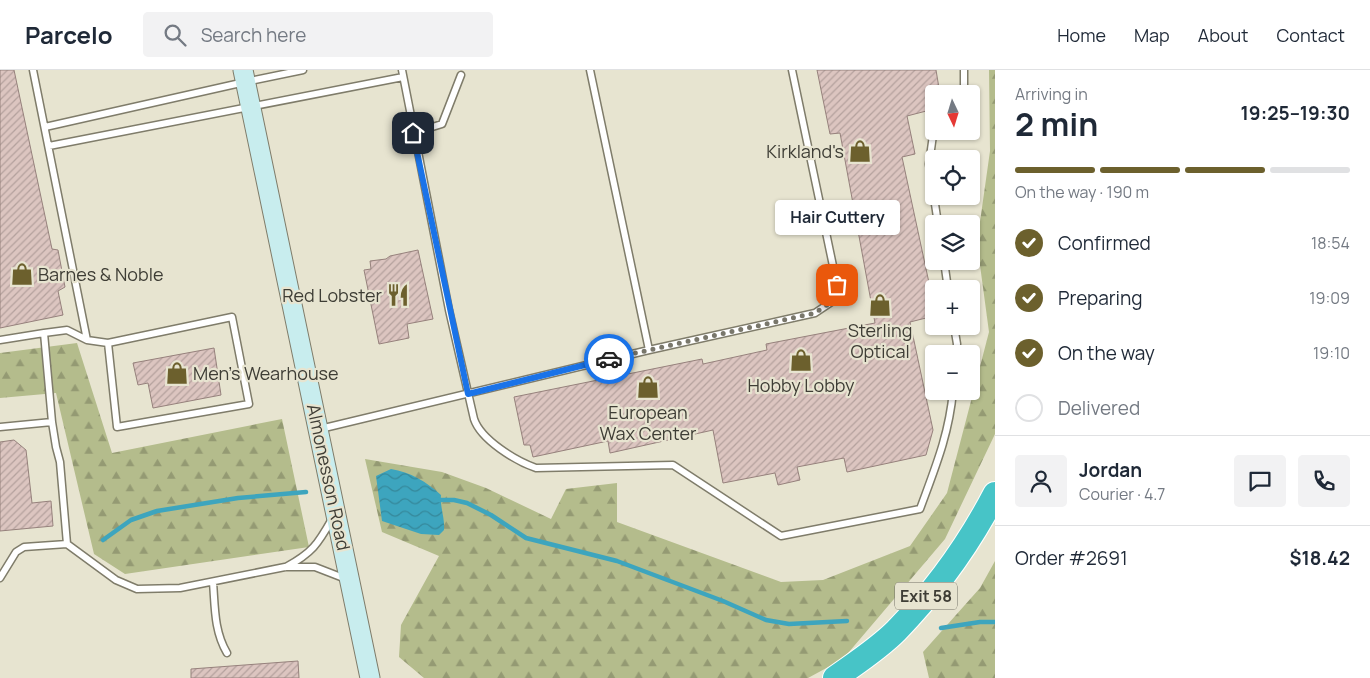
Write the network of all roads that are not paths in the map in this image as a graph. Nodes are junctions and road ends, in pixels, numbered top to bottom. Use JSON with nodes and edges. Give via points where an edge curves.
{"nodes":[{"id":1,"x":33,"y":70,"type":"edge"},
{"id":2,"x":303,"y":70,"type":"edge"},
{"id":3,"x":590,"y":70,"type":"edge"},
{"id":4,"x":792,"y":70,"type":"edge"},
{"id":5,"x":964,"y":70,"type":"edge"},
{"id":6,"x":402,"y":74,"type":"edge"},
{"id":7,"x":461,"y":75,"type":"dead end"},
{"id":8,"x":244,"y":76,"type":"edge"},
{"id":9,"x":964,"y":85,"type":"edge"},
{"id":10,"x":252,"y":106,"type":"junction"},
{"id":11,"x":44,"y":127,"type":"junction"},
{"id":12,"x":413,"y":133,"type":"junction"},
{"id":13,"x":932,"y":140,"type":"edge"},
{"id":14,"x":48,"y":146,"type":"junction"},
{"id":15,"x":937,"y":215,"type":"edge"},
{"id":16,"x":44,"y":333,"type":"junction"},
{"id":17,"x":0,"y":340,"type":"edge"},
{"id":18,"x":88,"y":340,"type":"junction"},
{"id":19,"x":108,"y":343,"type":"junction"},
{"id":20,"x":649,"y":350,"type":"junction"},
{"id":21,"x":468,"y":394,"type":"junction"},
{"id":22,"x":951,"y":400,"type":"edge"},
{"id":23,"x":52,"y":422,"type":"junction"},
{"id":24,"x":0,"y":427,"type":"edge"},
{"id":25,"x":319,"y":429,"type":"junction"},
{"id":26,"x":995,"y":494,"type":"edge"},
{"id":27,"x":336,"y":512,"type":"junction"},
{"id":28,"x":67,"y":544,"type":"junction"},
{"id":29,"x":285,"y":568,"type":"junction"},
{"id":30,"x":0,"y":578,"type":"edge"},
{"id":31,"x":350,"y":581,"type":"junction"},
{"id":32,"x":213,"y":582,"type":"junction"},
{"id":33,"x":228,"y":653,"type":"dead end"},
{"id":34,"x":370,"y":678,"type":"edge"},
{"id":35,"x":835,"y":678,"type":"edge"}],
"edges":[{"from":1,"to":11,"type":"lane"},
{"from":2,"to":8,"type":"lane"},
{"from":3,"to":20,"type":"lane"},
{"from":4,"to":20,"type":"lane","via":[[837,285],[830,303],[815,313]]},
{"from":5,"to":9,"type":"lane"},
{"from":6,"to":10,"type":"lane"},
{"from":6,"to":12,"type":"lane"},
{"from":7,"to":12,"type":"lane","via":[[442,124]]},
{"from":8,"to":10,"type":"street","name":"Almonesson Road"},
{"from":8,"to":11,"type":"lane"},
{"from":10,"to":14,"type":"lane"},
{"from":10,"to":25,"type":"street","name":"Almonesson Road"},
{"from":11,"to":14,"type":"lane"},
{"from":12,"to":21,"type":"lane"},
{"from":13,"to":15,"type":"lane","via":[[929,164]]},
{"from":14,"to":18,"type":"lane"},
{"from":16,"to":17,"type":"lane"},
{"from":16,"to":18,"type":"lane","via":[[66,330]]},
{"from":16,"to":23,"type":"lane"},
{"from":18,"to":19,"type":"lane"},
{"from":19,"to":19,"type":"lane","via":[[232,317],[249,404],[117,426]]},
{"from":20,"to":21,"type":"lane"},
{"from":21,"to":22,"type":"lane","via":[[476,426],[489,440],[525,464],[536,468],[674,465],[781,536],[920,509],[942,450]]},
{"from":21,"to":25,"type":"lane"},
{"from":23,"to":24,"type":"lane"},
{"from":23,"to":28,"type":"lane","via":[[60,462]]},
{"from":25,"to":27,"type":"street","name":"Almonesson Road"},
{"from":26,"to":35,"type":"highway","number":"Exit 58","via":[[961,552],[930,591],[895,631]]},
{"from":27,"to":29,"type":"lane","via":[[309,554]]},
{"from":27,"to":31,"type":"street","name":"Almonesson Road"},
{"from":28,"to":30,"type":"lane","via":[[24,547],[16,552]]},
{"from":28,"to":32,"type":"lane","via":[[116,580],[137,589],[180,588]]},
{"from":29,"to":31,"type":"lane","via":[[315,567]]},
{"from":29,"to":32,"type":"lane"},
{"from":31,"to":34,"type":"street","name":"Almonesson Road"},
{"from":32,"to":33,"type":"lane","via":[[215,620],[220,641]]}]}
